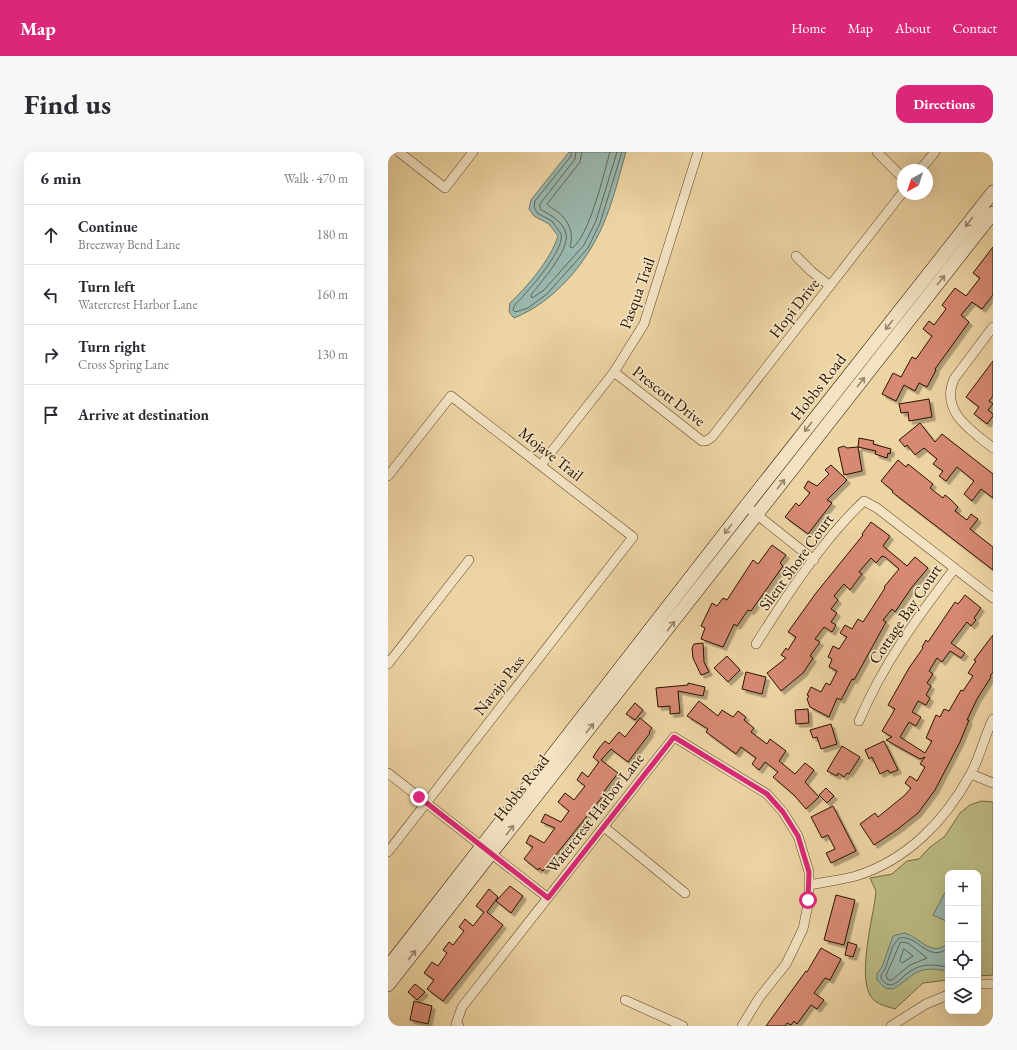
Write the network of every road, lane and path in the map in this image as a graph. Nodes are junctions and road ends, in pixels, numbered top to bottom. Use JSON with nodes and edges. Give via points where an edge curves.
{"nodes":[{"id":1,"x":399,"y":152,"type":"edge"},
{"id":2,"x":473,"y":152,"type":"edge"},
{"id":3,"x":698,"y":152,"type":"edge"},
{"id":4,"x":877,"y":152,"type":"edge"},
{"id":5,"x":935,"y":152,"type":"edge"},
{"id":6,"x":925,"y":164,"type":"edge"},
{"id":7,"x":897,"y":172,"type":"edge"},
{"id":8,"x":993,"y":192,"type":"edge"},
{"id":9,"x":897,"y":200,"type":"edge"},
{"id":10,"x":993,"y":213,"type":"edge"},
{"id":11,"x":796,"y":256,"type":"dead end"},
{"id":12,"x":830,"y":286,"type":"junction"},
{"id":13,"x":993,"y":327,"type":"edge"},
{"id":14,"x":614,"y":372,"type":"junction"},
{"id":15,"x":706,"y":441,"type":"joint"},
{"id":16,"x":993,"y":448,"type":"edge"},
{"id":17,"x":541,"y":465,"type":"junction"},
{"id":18,"x":388,"y":476,"type":"edge"},
{"id":19,"x":746,"y":506,"type":"junction"},
{"id":20,"x":757,"y":515,"type":"junction"},
{"id":21,"x":633,"y":537,"type":"joint"},
{"id":22,"x":469,"y":560,"type":"dead end"},
{"id":23,"x":814,"y":560,"type":"junction"},
{"id":24,"x":955,"y":568,"type":"junction"},
{"id":25,"x":993,"y":598,"type":"edge"},
{"id":26,"x":670,"y":604,"type":"junction"},
{"id":27,"x":681,"y":613,"type":"junction"},
{"id":28,"x":756,"y":644,"type":"dead end"},
{"id":29,"x":388,"y":664,"type":"edge"},
{"id":30,"x":993,"y":719,"type":"edge"},
{"id":31,"x":859,"y":721,"type":"dead end"},
{"id":32,"x":388,"y":773,"type":"edge"},
{"id":33,"x":971,"y":774,"type":"junction"},
{"id":34,"x":993,"y":784,"type":"edge"},
{"id":35,"x":426,"y":803,"type":"junction"},
{"id":36,"x":604,"y":827,"type":"junction"},
{"id":37,"x":487,"y":850,"type":"junction"},
{"id":38,"x":388,"y":852,"type":"edge"},
{"id":39,"x":808,"y":885,"type":"junction"},
{"id":40,"x":685,"y":893,"type":"dead end"},
{"id":41,"x":548,"y":898,"type":"junction"},
{"id":42,"x":388,"y":966,"type":"edge"},
{"id":43,"x":981,"y":984,"type":"edge"},
{"id":44,"x":993,"y":984,"type":"edge"},
{"id":45,"x":388,"y":985,"type":"edge"},
{"id":46,"x":945,"y":996,"type":"edge"},
{"id":47,"x":625,"y":1000,"type":"dead end"},
{"id":48,"x":457,"y":1025,"type":"edge"},
{"id":49,"x":683,"y":1026,"type":"edge"},
{"id":50,"x":742,"y":1026,"type":"edge"},
{"id":51,"x":891,"y":1026,"type":"edge"}],
"edges":[{"from":1,"to":2,"type":"street","via":[[445,188]]},
{"from":3,"to":14,"type":"street","name":"Pasqua Trail","via":[[644,324]]},
{"from":4,"to":7,"type":"street"},
{"from":5,"to":6,"type":"street"},
{"from":8,"to":19,"type":"street","name":"Hobbs Road","one_way":true},
{"from":9,"to":12,"type":"street","name":"Hopi Drive"},
{"from":20,"to":10,"type":"street","name":"Hobbs Road","one_way":true},
{"from":11,"to":12,"type":"street"},
{"from":12,"to":15,"type":"street","name":"Hopi Drive","via":[[712,437]]},
{"from":13,"to":16,"type":"street","via":[[950,387],[950,402],[961,421]]},
{"from":14,"to":15,"type":"street","name":"Prescott Drive","via":[[702,441]]},
{"from":14,"to":17,"type":"street","name":"Pasqua Trail"},
{"from":17,"to":18,"type":"street","name":"Mojave Trail","via":[[451,396]]},
{"from":17,"to":21,"type":"street","name":"Mojave Trail"},
{"from":19,"to":20,"type":"street"},
{"from":19,"to":26,"type":"street","name":"Hobbs Road","one_way":true},
{"from":20,"to":23,"type":"street"},
{"from":20,"to":27,"type":"street","name":"Hobbs Road"},
{"from":21,"to":35,"type":"street","name":"Navajo Pass"},
{"from":22,"to":29,"type":"street"},
{"from":23,"to":24,"type":"street","name":"Silent Shore Court","via":[[850,514],[864,501],[877,508]]},
{"from":23,"to":28,"type":"street","name":"Silent Shore Court"},
{"from":24,"to":25,"type":"street"},
{"from":24,"to":31,"type":"street","name":"Cottage Bay Court","via":[[904,636]]},
{"from":26,"to":27,"type":"street"},
{"from":26,"to":37,"type":"street","name":"Hobbs Road"},
{"from":37,"to":27,"type":"street","name":"Hobbs Road","one_way":true},
{"from":30,"to":33,"type":"street"},
{"from":32,"to":35,"type":"street"},
{"from":33,"to":34,"type":"street"},
{"from":33,"to":39,"type":"street","via":[[942,819],[899,856],[856,876]]},
{"from":35,"to":37,"type":"street"},
{"from":35,"to":38,"type":"street","name":"Navajo Pass"},
{"from":36,"to":39,"type":"street","name":"Watercrest Harbor Lane","via":[[674,737],[767,794],[783,812],[798,836],[809,872]]},
{"from":36,"to":40,"type":"street"},
{"from":36,"to":41,"type":"street","name":"Watercrest Harbor Lane"},
{"from":37,"to":41,"type":"street"},
{"from":37,"to":42,"type":"street","name":"Hobbs Road"},
{"from":45,"to":37,"type":"street","name":"Hobbs Road","one_way":true},
{"from":39,"to":50,"type":"street","via":[[808,900],[802,929],[786,964],[759,998]]},
{"from":41,"to":48,"type":"street","name":"Watercrest Harbor Lane","via":[[462,1007]]},
{"from":43,"to":44,"type":"street"},
{"from":46,"to":51,"type":"street","via":[[926,1004]]},
{"from":47,"to":49,"type":"street"}]}
